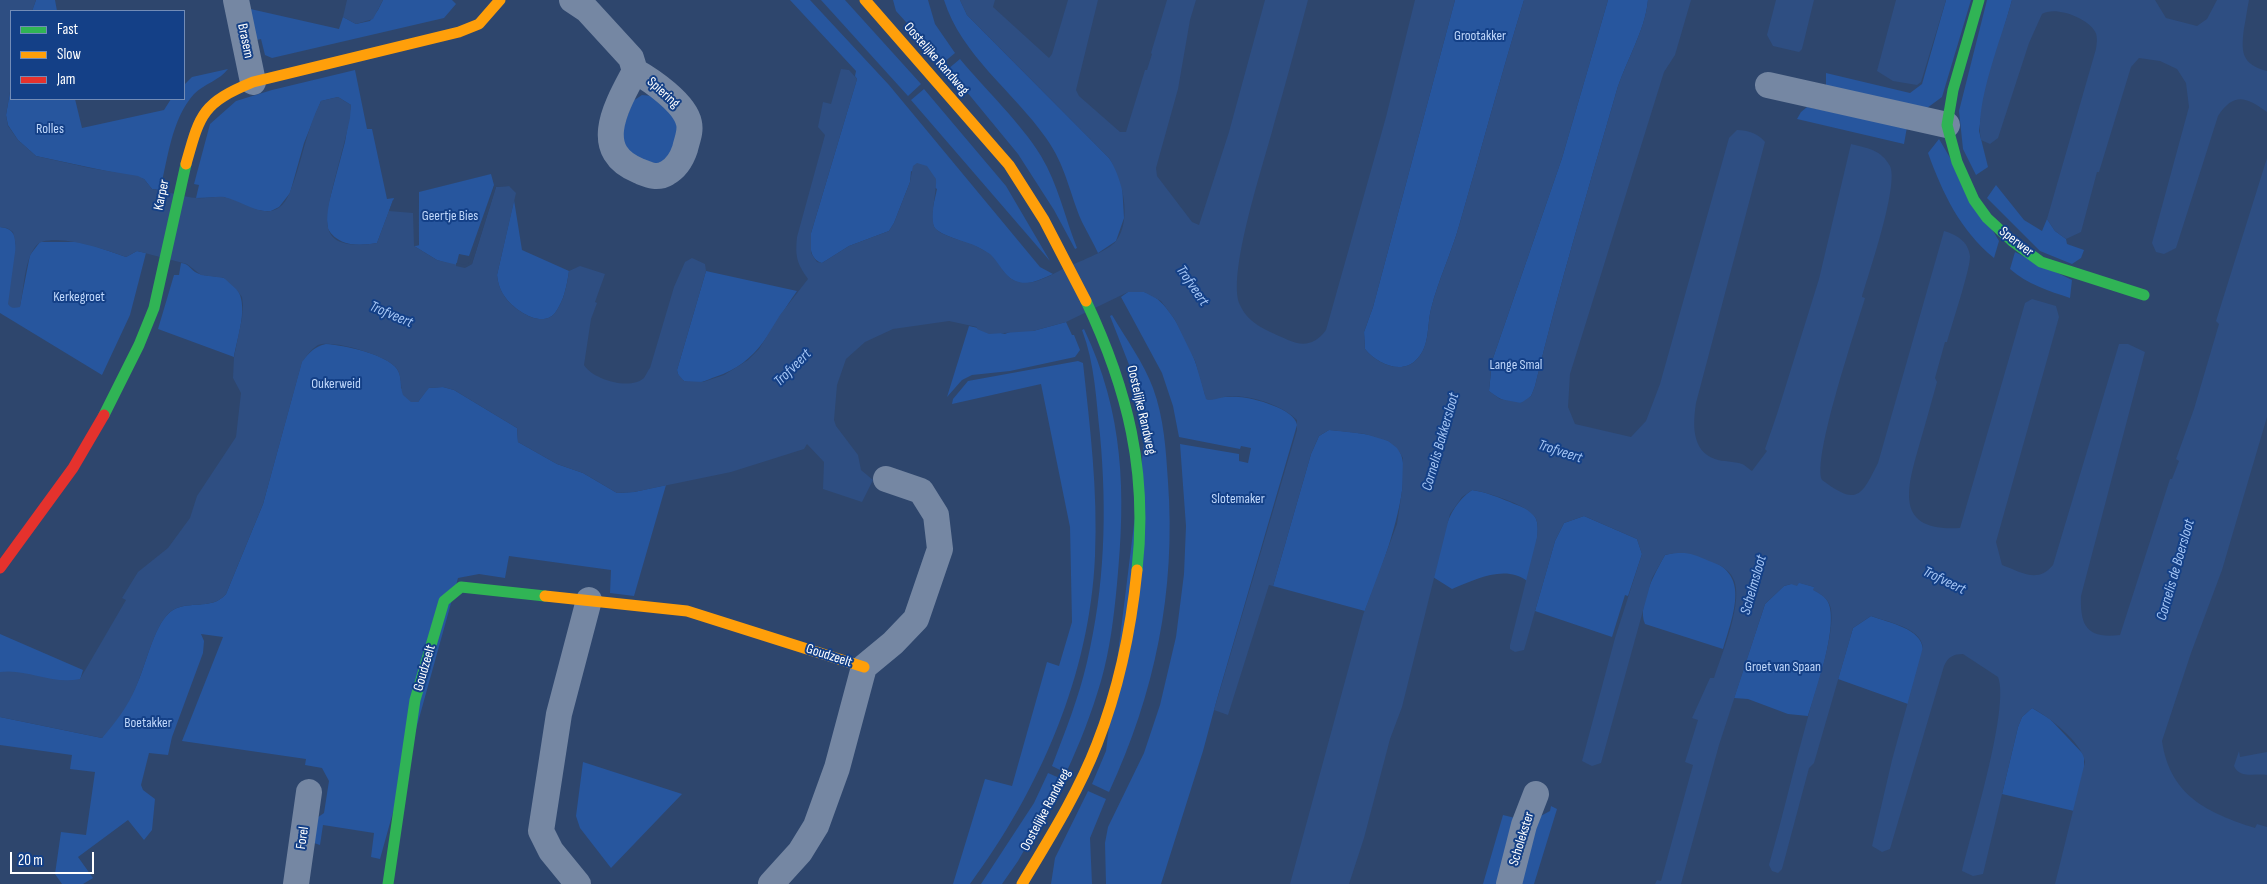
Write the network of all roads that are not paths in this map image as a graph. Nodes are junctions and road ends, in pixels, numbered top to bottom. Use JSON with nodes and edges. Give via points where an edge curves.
{"nodes":[{"id":1,"x":236,"y":0,"type":"edge"},
{"id":2,"x":500,"y":0,"type":"edge"},
{"id":3,"x":572,"y":0,"type":"edge"},
{"id":4,"x":865,"y":0,"type":"edge"},
{"id":5,"x":1979,"y":0,"type":"edge"},
{"id":6,"x":635,"y":72,"type":"dead end"},
{"id":7,"x":253,"y":82,"type":"junction"},
{"id":8,"x":1768,"y":85,"type":"dead end"},
{"id":9,"x":1947,"y":124,"type":"junction"},
{"id":10,"x":2144,"y":295,"type":"dead end"},
{"id":11,"x":886,"y":479,"type":"dead end"},
{"id":12,"x":0,"y":568,"type":"edge"},
{"id":13,"x":589,"y":600,"type":"junction"},
{"id":14,"x":864,"y":667,"type":"junction"},
{"id":15,"x":309,"y":792,"type":"dead end"},
{"id":16,"x":1536,"y":794,"type":"dead end"},
{"id":17,"x":296,"y":884,"type":"edge"},
{"id":18,"x":388,"y":884,"type":"edge"},
{"id":19,"x":578,"y":884,"type":"edge"},
{"id":20,"x":771,"y":884,"type":"edge"},
{"id":21,"x":1022,"y":884,"type":"edge"},
{"id":22,"x":1509,"y":884,"type":"edge"}],
"edges":[{"from":1,"to":7,"type":"street","name":"Brasem"},
{"from":2,"to":7,"type":"street","name":"Karper","via":[[479,24],[459,32]]},
{"from":3,"to":6,"type":"street","name":"Spiering","via":[[587,10],[631,58]]},
{"from":4,"to":21,"type":"street","name":"Oostelijke Randweg","via":[[1007,162],[1030,194],[1112,356],[1136,447],[1140,504],[1137,573],[1128,643],[1098,742]]},
{"from":5,"to":9,"type":"street","name":"Sperwer","via":[[1953,90]]},
{"from":7,"to":12,"type":"street","name":"Karper","via":[[226,93],[198,122],[180,180],[154,308],[139,345],[73,468]]},
{"from":8,"to":9,"type":"street"},
{"from":9,"to":10,"type":"street","name":"Sperwer","via":[[1957,162],[1974,200],[1987,218],[2012,241],[2041,262]]},
{"from":11,"to":14,"type":"street","name":"Goudzeelt","via":[[921,491],[936,515],[940,549],[916,619]]},
{"from":13,"to":14,"type":"street","name":"Goudzeelt","via":[[687,611]]},
{"from":13,"to":18,"type":"street","name":"Goudzeelt","via":[[461,587],[444,601],[415,700]]},
{"from":13,"to":19,"type":"street","via":[[559,714],[542,831],[551,851]]},
{"from":14,"to":20,"type":"street","name":"Goudzeelt","via":[[837,768],[816,826],[800,852]]},
{"from":15,"to":17,"type":"street","name":"Forel"},
{"from":16,"to":22,"type":"street","name":"Scholekster","via":[[1524,825]]}]}
